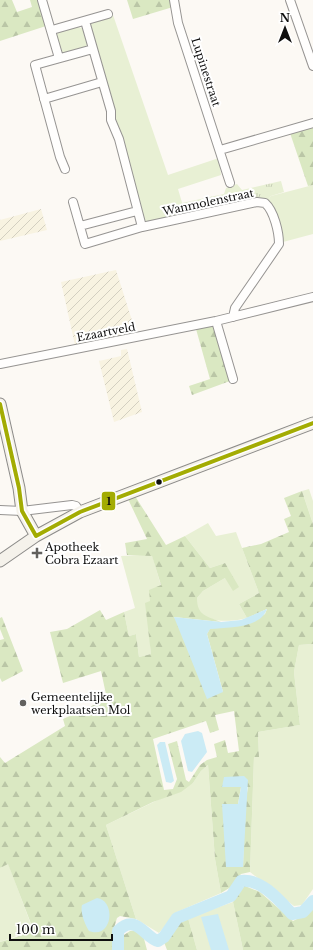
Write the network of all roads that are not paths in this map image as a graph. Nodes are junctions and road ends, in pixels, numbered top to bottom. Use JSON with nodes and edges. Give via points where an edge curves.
{"nodes":[{"id":1,"x":42,"y":0,"type":"edge"},
{"id":2,"x":174,"y":0,"type":"edge"},
{"id":3,"x":290,"y":0,"type":"edge"},
{"id":4,"x":108,"y":14,"type":"dead end"},
{"id":5,"x":85,"y":21,"type":"junction"},
{"id":6,"x":52,"y":30,"type":"junction"},
{"id":7,"x":93,"y":49,"type":"junction"},
{"id":8,"x":59,"y":58,"type":"junction"},
{"id":9,"x":313,"y":66,"type":"edge"},
{"id":10,"x":102,"y":82,"type":"junction"},
{"id":11,"x":44,"y":99,"type":"junction"},
{"id":12,"x":313,"y":123,"type":"edge"},
{"id":13,"x":220,"y":150,"type":"junction"},
{"id":14,"x":65,"y":169,"type":"dead end"},
{"id":15,"x":230,"y":183,"type":"dead end"},
{"id":16,"x":73,"y":202,"type":"dead end"},
{"id":17,"x":137,"y":211,"type":"junction"},
{"id":18,"x":80,"y":226,"type":"junction"},
{"id":19,"x":142,"y":227,"type":"junction"},
{"id":20,"x":313,"y":297,"type":"edge"},
{"id":21,"x":233,"y":317,"type":"junction"},
{"id":22,"x":216,"y":321,"type":"junction"},
{"id":23,"x":0,"y":364,"type":"edge"},
{"id":24,"x":233,"y":379,"type":"dead end"},
{"id":25,"x":0,"y":404,"type":"edge"},
{"id":26,"x":313,"y":423,"type":"edge"},
{"id":27,"x":0,"y":510,"type":"edge"},
{"id":28,"x":22,"y":511,"type":"junction"},
{"id":29,"x":80,"y":512,"type":"junction"},
{"id":30,"x":36,"y":536,"type":"junction"},
{"id":31,"x":0,"y":561,"type":"edge"}],
"edges":[{"from":1,"to":6,"type":"street"},
{"from":2,"to":13,"type":"street","name":"Lupinestraat","via":[[178,24]]},
{"from":3,"to":9,"type":"street"},
{"from":4,"to":5,"type":"street"},
{"from":5,"to":6,"type":"street"},
{"from":5,"to":7,"type":"street"},
{"from":6,"to":8,"type":"street"},
{"from":7,"to":8,"type":"street"},
{"from":7,"to":10,"type":"street"},
{"from":8,"to":11,"type":"street","via":[[35,65]]},
{"from":10,"to":11,"type":"street"},
{"from":10,"to":17,"type":"street"},
{"from":11,"to":14,"type":"street"},
{"from":12,"to":13,"type":"street"},
{"from":13,"to":15,"type":"street","name":"Lupinestraat"},
{"from":16,"to":18,"type":"street","name":"Wanmolenstraat"},
{"from":17,"to":18,"type":"street"},
{"from":17,"to":19,"type":"street"},
{"from":18,"to":19,"type":"street","name":"Wanmolenstraat","via":[[85,244]]},
{"from":19,"to":21,"type":"street","name":"Wanmolenstraat","via":[[257,202],[269,206],[279,239],[277,248],[239,302]]},
{"from":20,"to":21,"type":"street","name":"Ezaartveld"},
{"from":21,"to":22,"type":"street","name":"Ezaartveld"},
{"from":22,"to":23,"type":"street","name":"Ezaartveld"},
{"from":22,"to":24,"type":"street"},
{"from":25,"to":28,"type":"main road"},
{"from":26,"to":29,"type":"main road"},
{"from":27,"to":28,"type":"street"},
{"from":28,"to":29,"type":"street","via":[[72,505]]},
{"from":28,"to":30,"type":"main road"},
{"from":29,"to":30,"type":"main road"},
{"from":30,"to":31,"type":"main road"}]}
